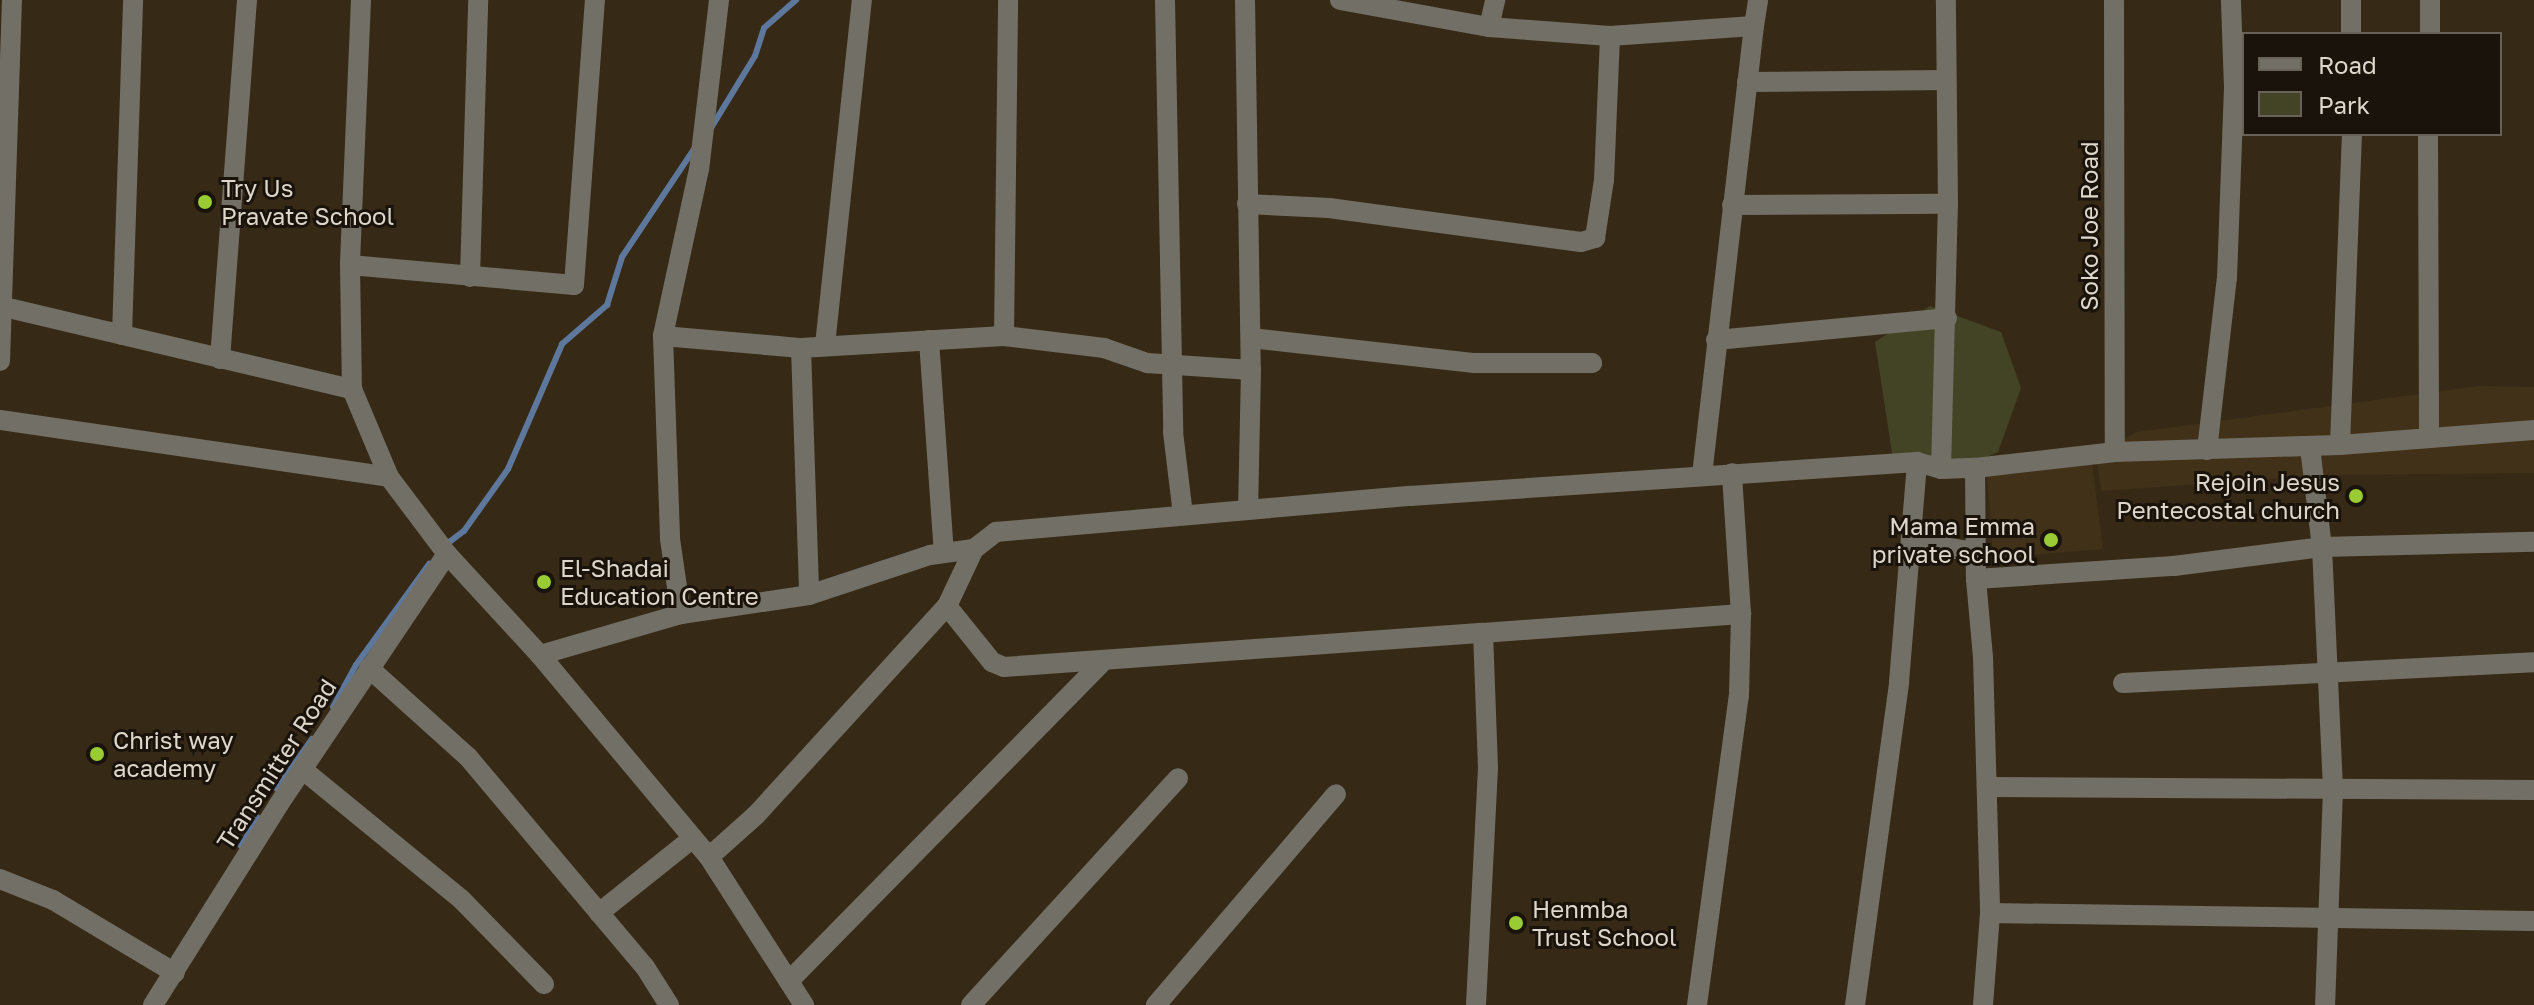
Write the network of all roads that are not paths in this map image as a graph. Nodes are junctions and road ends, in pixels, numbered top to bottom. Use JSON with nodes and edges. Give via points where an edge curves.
{"nodes":[{"id":1,"x":12,"y":0,"type":"edge"},
{"id":2,"x":133,"y":0,"type":"edge"},
{"id":3,"x":247,"y":0,"type":"edge"},
{"id":4,"x":361,"y":0,"type":"edge"},
{"id":5,"x":478,"y":0,"type":"edge"},
{"id":6,"x":595,"y":0,"type":"edge"},
{"id":7,"x":719,"y":0,"type":"edge"},
{"id":8,"x":862,"y":0,"type":"edge"},
{"id":9,"x":1008,"y":0,"type":"edge"},
{"id":10,"x":1165,"y":0,"type":"edge"},
{"id":11,"x":1245,"y":0,"type":"edge"},
{"id":12,"x":1340,"y":0,"type":"edge"},
{"id":13,"x":1495,"y":0,"type":"edge"},
{"id":14,"x":1758,"y":0,"type":"edge"},
{"id":15,"x":1946,"y":0,"type":"edge"},
{"id":16,"x":2114,"y":0,"type":"edge"},
{"id":17,"x":2231,"y":0,"type":"edge"},
{"id":18,"x":2351,"y":0,"type":"edge"},
{"id":19,"x":2430,"y":0,"type":"edge"},
{"id":20,"x":1754,"y":26,"type":"junction"},
{"id":21,"x":1489,"y":27,"type":"junction"},
{"id":22,"x":2351,"y":32,"type":"edge"},
{"id":23,"x":2430,"y":32,"type":"edge"},
{"id":24,"x":1610,"y":36,"type":"junction"},
{"id":25,"x":1945,"y":80,"type":"junction"},
{"id":26,"x":1747,"y":82,"type":"junction"},
{"id":27,"x":2352,"y":136,"type":"edge"},
{"id":28,"x":2428,"y":136,"type":"edge"},
{"id":29,"x":1247,"y":204,"type":"junction"},
{"id":30,"x":1948,"y":204,"type":"junction"},
{"id":31,"x":1732,"y":205,"type":"junction"},
{"id":32,"x":350,"y":265,"type":"junction"},
{"id":33,"x":470,"y":277,"type":"junction"},
{"id":34,"x":2,"y":307,"type":"edge"},
{"id":35,"x":1947,"y":318,"type":"junction"},
{"id":36,"x":122,"y":335,"type":"junction"},
{"id":37,"x":663,"y":336,"type":"junction"},
{"id":38,"x":1004,"y":336,"type":"junction"},
{"id":39,"x":1251,"y":338,"type":"junction"},
{"id":40,"x":929,"y":340,"type":"junction"},
{"id":41,"x":1716,"y":340,"type":"junction"},
{"id":42,"x":825,"y":345,"type":"junction"},
{"id":43,"x":801,"y":348,"type":"junction"},
{"id":44,"x":220,"y":359,"type":"junction"},
{"id":45,"x":0,"y":361,"type":"edge"},
{"id":46,"x":1587,"y":363,"type":"dead end"},
{"id":47,"x":1173,"y":366,"type":"junction"},
{"id":48,"x":1251,"y":370,"type":"junction"},
{"id":49,"x":352,"y":389,"type":"junction"},
{"id":50,"x":0,"y":420,"type":"edge"},
{"id":51,"x":2534,"y":430,"type":"edge"},
{"id":52,"x":2429,"y":438,"type":"junction"},
{"id":53,"x":2340,"y":445,"type":"junction"},
{"id":54,"x":2310,"y":447,"type":"junction"},
{"id":55,"x":2207,"y":450,"type":"junction"},
{"id":56,"x":2115,"y":452,"type":"junction"},
{"id":57,"x":1917,"y":462,"type":"junction"},
{"id":58,"x":1975,"y":468,"type":"junction"},
{"id":59,"x":1941,"y":469,"type":"junction"},
{"id":60,"x":1732,"y":473,"type":"junction"},
{"id":61,"x":1702,"y":475,"type":"junction"},
{"id":62,"x":389,"y":477,"type":"junction"},
{"id":63,"x":1248,"y":509,"type":"junction"},
{"id":64,"x":1183,"y":515,"type":"junction"},
{"id":65,"x":1912,"y":542,"type":"junction"},
{"id":66,"x":2534,"y":542,"type":"edge"},
{"id":67,"x":2322,"y":547,"type":"junction"},
{"id":68,"x":974,"y":549,"type":"junction"},
{"id":69,"x":944,"y":552,"type":"junction"},
{"id":70,"x":1975,"y":552,"type":"junction"},
{"id":71,"x":447,"y":554,"type":"junction"},
{"id":72,"x":1976,"y":579,"type":"junction"},
{"id":73,"x":809,"y":595,"type":"junction"},
{"id":74,"x":947,"y":606,"type":"junction"},
{"id":75,"x":681,"y":614,"type":"junction"},
{"id":76,"x":1741,"y":614,"type":"junction"},
{"id":77,"x":1483,"y":633,"type":"junction"},
{"id":78,"x":540,"y":655,"type":"junction"},
{"id":79,"x":2534,"y":662,"type":"edge"},
{"id":80,"x":1101,"y":663,"type":"junction"},
{"id":81,"x":369,"y":668,"type":"junction"},
{"id":82,"x":2328,"y":671,"type":"junction"},
{"id":83,"x":2123,"y":683,"type":"dead end"},
{"id":84,"x":302,"y":769,"type":"junction"},
{"id":85,"x":1178,"y":778,"type":"dead end"},
{"id":86,"x":1987,"y":787,"type":"junction"},
{"id":87,"x":2333,"y":789,"type":"junction"},
{"id":88,"x":2534,"y":790,"type":"edge"},
{"id":89,"x":1336,"y":794,"type":"dead end"},
{"id":90,"x":693,"y":838,"type":"junction"},
{"id":91,"x":709,"y":857,"type":"junction"},
{"id":92,"x":0,"y":879,"type":"edge"},
{"id":93,"x":599,"y":913,"type":"junction"},
{"id":94,"x":1990,"y":913,"type":"junction"},
{"id":95,"x":2330,"y":919,"type":"junction"},
{"id":96,"x":2534,"y":921,"type":"edge"},
{"id":97,"x":175,"y":973,"type":"junction"},
{"id":98,"x":789,"y":981,"type":"junction"},
{"id":99,"x":544,"y":984,"type":"dead end"},
{"id":100,"x":153,"y":1005,"type":"edge"},
{"id":101,"x":669,"y":1005,"type":"edge"},
{"id":102,"x":804,"y":1005,"type":"edge"},
{"id":103,"x":971,"y":1005,"type":"edge"},
{"id":104,"x":1156,"y":1005,"type":"edge"},
{"id":105,"x":1476,"y":1005,"type":"edge"},
{"id":106,"x":1697,"y":1005,"type":"edge"},
{"id":107,"x":1855,"y":1005,"type":"edge"},
{"id":108,"x":1983,"y":1005,"type":"edge"},
{"id":109,"x":2325,"y":1005,"type":"edge"}],
"edges":[{"from":1,"to":34,"type":"street"},
{"from":2,"to":36,"type":"street"},
{"from":3,"to":44,"type":"street"},
{"from":4,"to":32,"type":"street"},
{"from":5,"to":33,"type":"street"},
{"from":6,"to":33,"type":"street","via":[[574,285]]},
{"from":7,"to":37,"type":"street","via":[[699,169]]},
{"from":8,"to":42,"type":"street"},
{"from":9,"to":38,"type":"street"},
{"from":10,"to":47,"type":"street"},
{"from":11,"to":29,"type":"street"},
{"from":12,"to":21,"type":"street"},
{"from":13,"to":21,"type":"street"},
{"from":14,"to":20,"type":"street"},
{"from":15,"to":25,"type":"street"},
{"from":16,"to":56,"type":"street","name":"Soko Joe Road"},
{"from":17,"to":55,"type":"street","via":[[2234,88],[2227,278]]},
{"from":18,"to":22,"type":"street"},
{"from":19,"to":23,"type":"street"},
{"from":20,"to":24,"type":"street"},
{"from":20,"to":26,"type":"street"},
{"from":21,"to":24,"type":"street"},
{"from":24,"to":29,"type":"street","via":[[1604,180],[1595,238],[1581,242],[1329,208]]},
{"from":25,"to":26,"type":"street"},
{"from":25,"to":30,"type":"street"},
{"from":26,"to":31,"type":"street"},
{"from":27,"to":53,"type":"street"},
{"from":28,"to":52,"type":"street"},
{"from":29,"to":39,"type":"street"},
{"from":30,"to":31,"type":"street"},
{"from":30,"to":35,"type":"street"},
{"from":31,"to":41,"type":"street"},
{"from":32,"to":33,"type":"street"},
{"from":32,"to":49,"type":"street"},
{"from":34,"to":36,"type":"street"},
{"from":34,"to":45,"type":"street"},
{"from":35,"to":41,"type":"street"},
{"from":35,"to":59,"type":"street"},
{"from":36,"to":44,"type":"street"},
{"from":37,"to":43,"type":"street"},
{"from":37,"to":75,"type":"street","via":[[670,539]]},
{"from":38,"to":40,"type":"street"},
{"from":38,"to":47,"type":"street","via":[[1104,348]]},
{"from":39,"to":46,"type":"street","via":[[1475,363],[1592,363]]},
{"from":39,"to":48,"type":"street"},
{"from":40,"to":42,"type":"street"},
{"from":40,"to":69,"type":"street"},
{"from":41,"to":61,"type":"street"},
{"from":42,"to":43,"type":"street"},
{"from":43,"to":73,"type":"street"},
{"from":44,"to":49,"type":"street"},
{"from":47,"to":48,"type":"street"},
{"from":47,"to":64,"type":"street","via":[[1173,432]]},
{"from":48,"to":63,"type":"street"},
{"from":49,"to":62,"type":"street"},
{"from":50,"to":62,"type":"street"},
{"from":51,"to":52,"type":"street"},
{"from":52,"to":53,"type":"street"},
{"from":53,"to":54,"type":"street"},
{"from":54,"to":55,"type":"street"},
{"from":54,"to":67,"type":"street"},
{"from":55,"to":56,"type":"street"},
{"from":56,"to":58,"type":"street"},
{"from":57,"to":59,"type":"street"},
{"from":57,"to":60,"type":"street"},
{"from":57,"to":65,"type":"street"},
{"from":58,"to":59,"type":"street"},
{"from":58,"to":70,"type":"street"},
{"from":60,"to":61,"type":"street"},
{"from":60,"to":76,"type":"street"},
{"from":61,"to":63,"type":"street"},
{"from":62,"to":71,"type":"street"},
{"from":63,"to":64,"type":"street"},
{"from":64,"to":68,"type":"street","via":[[1012,528],[996,532]]},
{"from":65,"to":70,"type":"street"},
{"from":65,"to":107,"type":"street","via":[[1876,880]]},
{"from":66,"to":67,"type":"street"},
{"from":67,"to":72,"type":"street","via":[[2174,566]]},
{"from":67,"to":82,"type":"street"},
{"from":68,"to":69,"type":"street"},
{"from":68,"to":74,"type":"street"},
{"from":69,"to":73,"type":"street"},
{"from":70,"to":72,"type":"street"},
{"from":71,"to":78,"type":"street"},
{"from":71,"to":81,"type":"street","name":"Transmitter Road"},
{"from":72,"to":86,"type":"street"},
{"from":73,"to":75,"type":"street"},
{"from":74,"to":80,"type":"street","via":[[997,665]]},
{"from":74,"to":91,"type":"street","via":[[756,815]]},
{"from":75,"to":78,"type":"street"},
{"from":76,"to":77,"type":"street"},
{"from":76,"to":106,"type":"street","via":[[1729,786]]},
{"from":77,"to":80,"type":"street"},
{"from":77,"to":105,"type":"street","via":[[1488,768]]},
{"from":78,"to":90,"type":"street"},
{"from":79,"to":82,"type":"street"},
{"from":80,"to":98,"type":"street"},
{"from":81,"to":84,"type":"street","name":"Transmitter Road"},
{"from":81,"to":93,"type":"street","via":[[468,757]]},
{"from":82,"to":83,"type":"street"},
{"from":82,"to":87,"type":"street"},
{"from":84,"to":97,"type":"street","name":"Transmitter Road"},
{"from":84,"to":99,"type":"street","via":[[461,899]]},
{"from":85,"to":103,"type":"street"},
{"from":86,"to":87,"type":"street"},
{"from":86,"to":94,"type":"street"},
{"from":87,"to":88,"type":"street"},
{"from":87,"to":95,"type":"street"},
{"from":89,"to":104,"type":"street"},
{"from":90,"to":91,"type":"street"},
{"from":90,"to":93,"type":"street"},
{"from":91,"to":98,"type":"street"},
{"from":92,"to":97,"type":"street","via":[[53,900]]},
{"from":93,"to":101,"type":"street"},
{"from":94,"to":95,"type":"street"},
{"from":94,"to":108,"type":"street"},
{"from":95,"to":96,"type":"street"},
{"from":95,"to":109,"type":"street"},
{"from":97,"to":100,"type":"street","name":"Transmitter Road"},
{"from":98,"to":102,"type":"street"}]}
